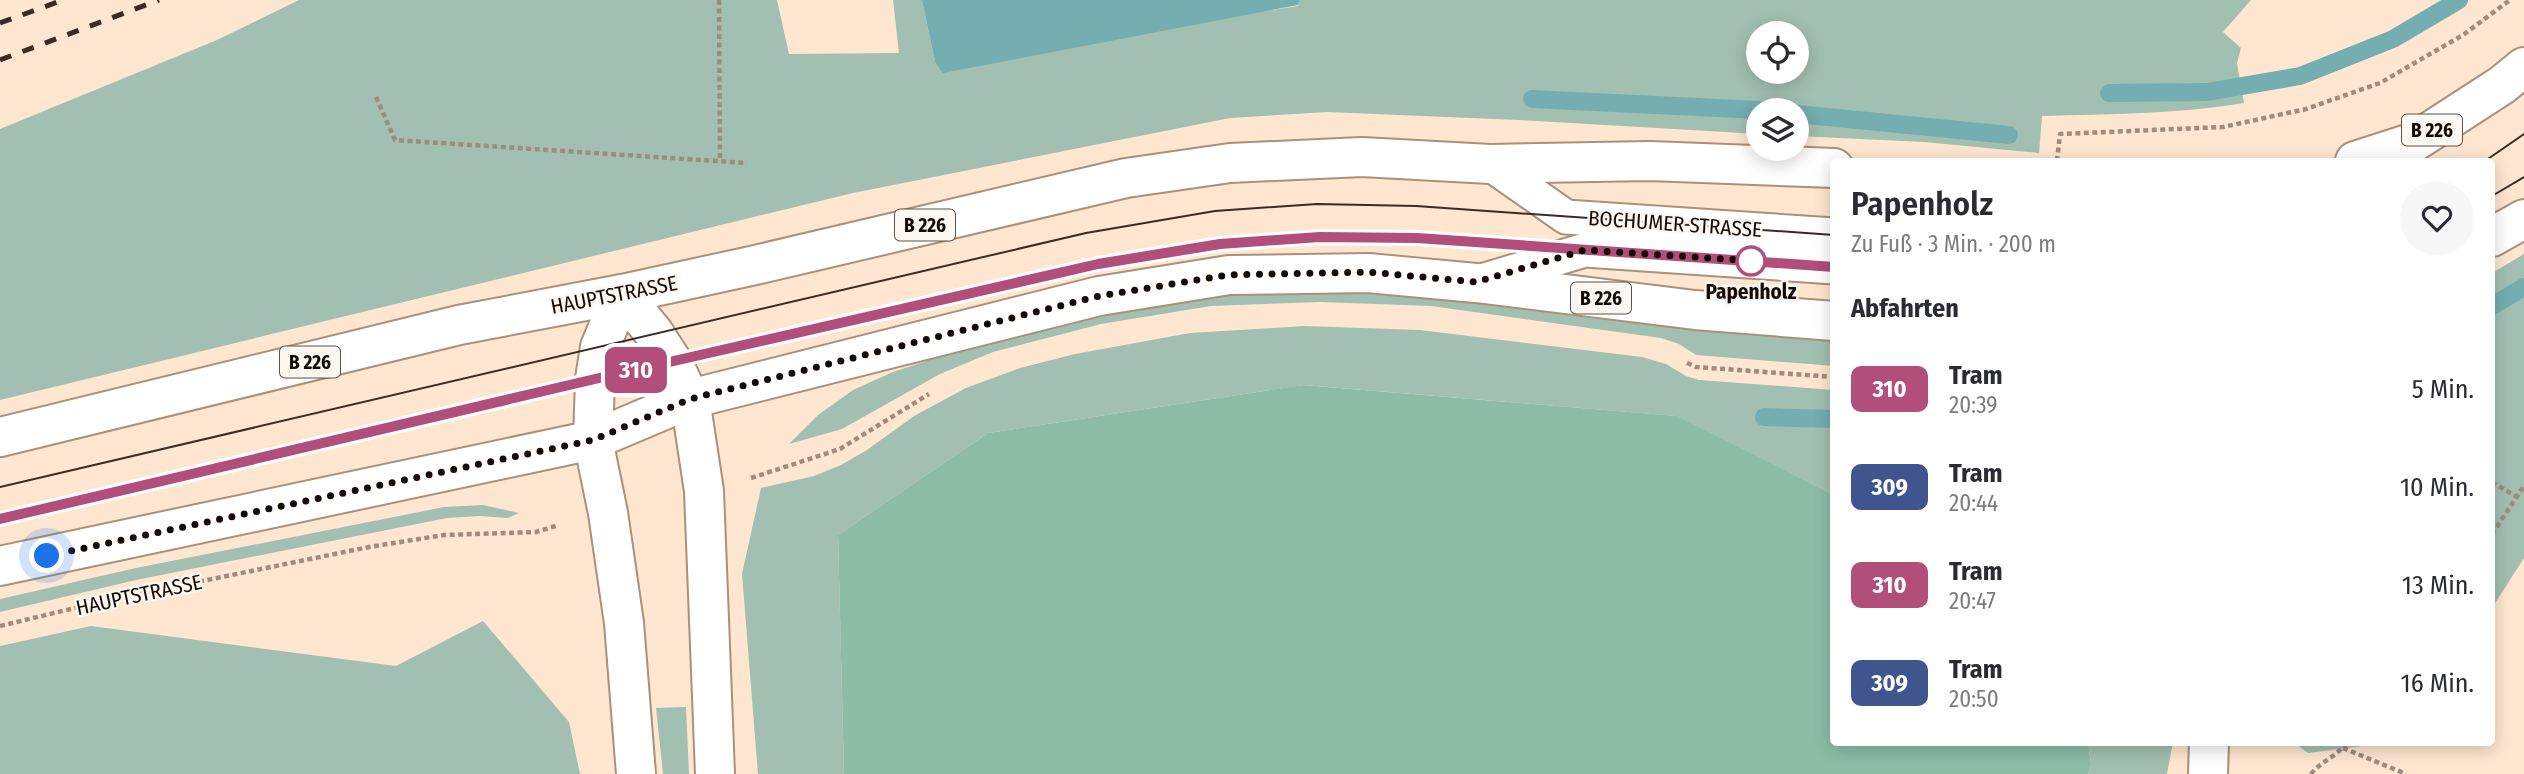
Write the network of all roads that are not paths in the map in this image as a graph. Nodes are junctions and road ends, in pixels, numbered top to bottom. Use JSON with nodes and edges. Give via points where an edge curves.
{"nodes":[{"id":1,"x":2524,"y":67,"type":"edge"},
{"id":2,"x":2364,"y":158,"type":"edge"},
{"id":3,"x":1490,"y":164,"type":"junction"},
{"id":4,"x":1830,"y":168,"type":"edge"},
{"id":5,"x":2524,"y":219,"type":"edge"},
{"id":6,"x":1830,"y":235,"type":"edge"},
{"id":7,"x":2495,"y":235,"type":"edge"},
{"id":8,"x":1830,"y":267,"type":"edge"},
{"id":9,"x":1476,"y":282,"type":"junction"},
{"id":10,"x":622,"y":294,"type":"junction"},
{"id":11,"x":1830,"y":321,"type":"edge"},
{"id":12,"x":690,"y":399,"type":"junction"},
{"id":13,"x":0,"y":437,"type":"edge"},
{"id":14,"x":593,"y":440,"type":"junction"},
{"id":15,"x":0,"y":566,"type":"edge"},
{"id":16,"x":2209,"y":746,"type":"edge"},
{"id":17,"x":636,"y":774,"type":"edge"},
{"id":18,"x":715,"y":774,"type":"edge"},
{"id":19,"x":2208,"y":774,"type":"edge"}],
"edges":[{"from":1,"to":2,"type":"main road","number":"B 226","via":[[2414,142]]},
{"from":3,"to":4,"type":"main road","number":"B 226","via":[[1650,161]]},
{"from":3,"to":6,"type":"lane","name":"BOCHUMER STRASSE","via":[[1566,217]]},
{"from":3,"to":10,"type":"main road","name":"HAUPTSTRASSE","number":"B 226","via":[[1362,157],[1230,163],[1126,178]]},
{"from":5,"to":7,"type":"main road"},
{"from":8,"to":9,"type":"lane","name":"BOCHUMER STRASSE","number":"B 226","via":[[1585,250]]},
{"from":9,"to":11,"type":"main road","name":"BOCHUMER STRASSE","number":"B 226","via":[[1695,310]]},
{"from":9,"to":12,"type":"main road","name":"BOCHUMER STRASSE","number":"B 226","via":[[1368,272],[1228,275],[1099,296]]},
{"from":10,"to":12,"type":"main road","via":[[654,333]]},
{"from":10,"to":13,"type":"main road","name":"HAUPTSTRASSE","number":"B 226","via":[[459,325]]},
{"from":10,"to":14,"type":"main road","via":[[600,347]]},
{"from":12,"to":14,"type":"main road","number":"B 226"},
{"from":12,"to":18,"type":"main road","via":[[704,491]]},
{"from":14,"to":15,"type":"main road","number":"B 226"},
{"from":14,"to":17,"type":"main road","via":[[624,624]]},
{"from":16,"to":19,"type":"main road"}]}
